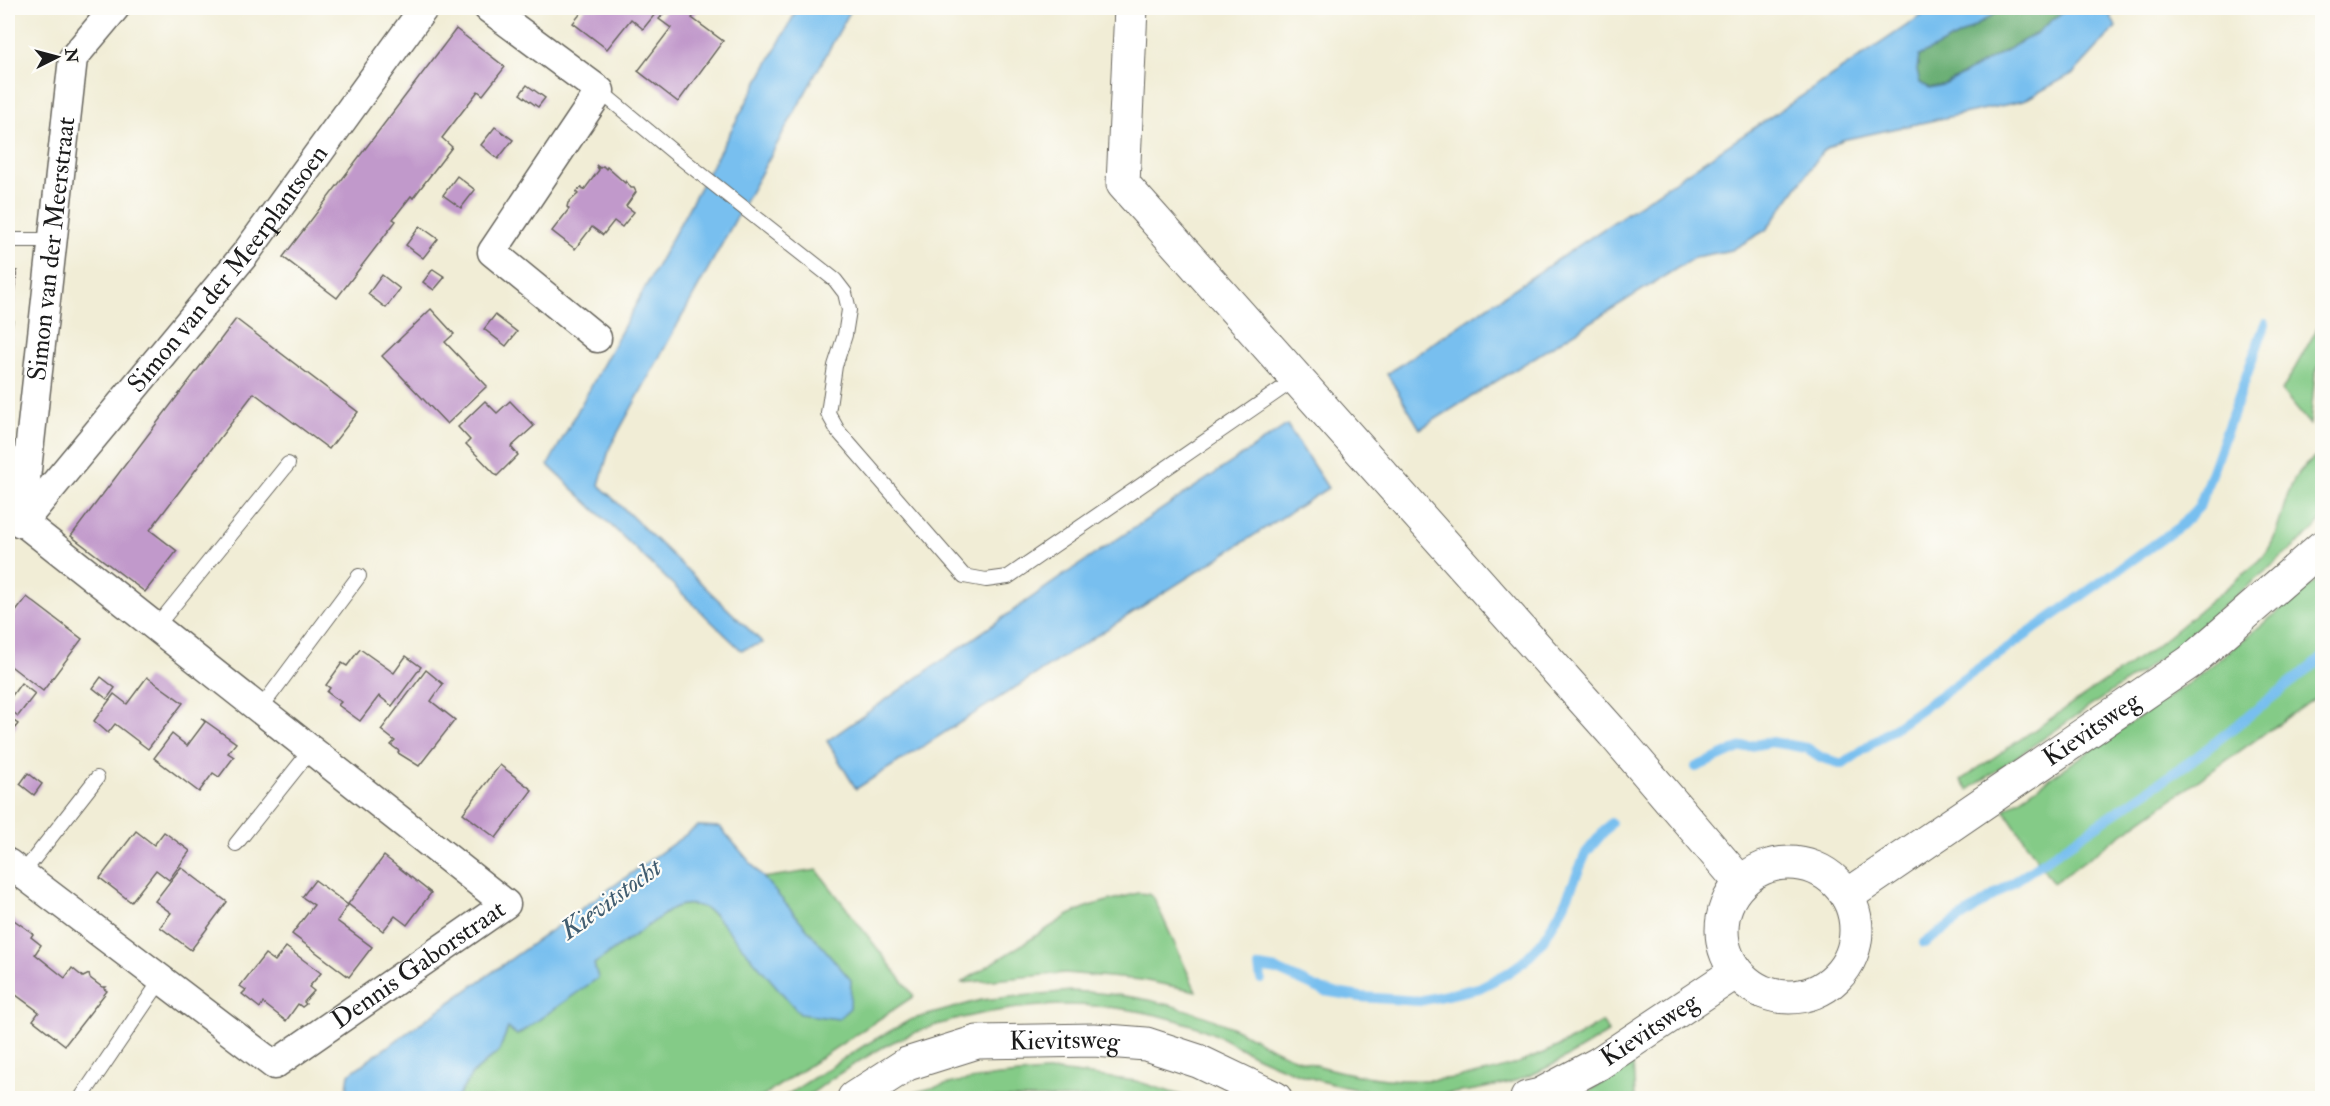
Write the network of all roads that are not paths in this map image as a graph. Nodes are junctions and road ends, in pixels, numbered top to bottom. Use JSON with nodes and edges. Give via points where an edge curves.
{"nodes":[{"id":1,"x":115,"y":8,"type":"edge"},
{"id":2,"x":424,"y":8,"type":"edge"},
{"id":3,"x":1131,"y":8,"type":"edge"},
{"id":4,"x":506,"y":12,"type":"edge"},
{"id":5,"x":600,"y":91,"type":"junction"},
{"id":6,"x":8,"y":240,"type":"edge"},
{"id":7,"x":53,"y":240,"type":"junction"},
{"id":8,"x":597,"y":338,"type":"dead end"},
{"id":9,"x":1297,"y":378,"type":"junction"},
{"id":10,"x":288,"y":464,"type":"dead end"},
{"id":11,"x":15,"y":528,"type":"edge"},
{"id":12,"x":2322,"y":547,"type":"edge"},
{"id":13,"x":359,"y":576,"type":"dead end"},
{"id":14,"x":156,"y":627,"type":"junction"},
{"id":15,"x":260,"y":709,"type":"junction"},
{"id":16,"x":311,"y":750,"type":"junction"},
{"id":17,"x":97,"y":778,"type":"dead end"},
{"id":18,"x":236,"y":844,"type":"dead end"},
{"id":19,"x":15,"y":868,"type":"edge"},
{"id":20,"x":1741,"y":883,"type":"junction"},
{"id":21,"x":1847,"y":896,"type":"junction"},
{"id":22,"x":1736,"y":972,"type":"junction"},
{"id":23,"x":161,"y":980,"type":"junction"},
{"id":24,"x":81,"y":1098,"type":"edge"},
{"id":25,"x":854,"y":1098,"type":"edge"},
{"id":26,"x":1275,"y":1098,"type":"edge"},
{"id":27,"x":1527,"y":1098,"type":"edge"}],
"edges":[{"from":1,"to":7,"type":"street","name":"Simon van der Meerstraat","via":[[73,58]]},
{"from":2,"to":11,"type":"street","name":"Simon van der Meerplantsoen","via":[[246,254]]},
{"from":3,"to":9,"type":"street","via":[[1123,184]]},
{"from":4,"to":5,"type":"street"},
{"from":5,"to":8,"type":"street","via":[[492,252]]},
{"from":5,"to":9,"type":"lane","via":[[836,280],[845,293],[849,310],[828,413],[838,431],[964,576],[986,580],[1008,577]]},
{"from":6,"to":7,"type":"lane"},
{"from":7,"to":11,"type":"street","name":"Simon van der Meerstraat"},
{"from":9,"to":20,"type":"street"},
{"from":10,"to":14,"type":"lane"},
{"from":11,"to":14,"type":"street","name":"Dennis Gaborstraat"},
{"from":12,"to":21,"type":"street","name":"Kievitsweg","via":[[2190,662]]},
{"from":13,"to":15,"type":"lane"},
{"from":14,"to":15,"type":"street","name":"Dennis Gaborstraat"},
{"from":15,"to":16,"type":"street","name":"Dennis Gaborstraat"},
{"from":16,"to":18,"type":"lane"},
{"from":16,"to":23,"type":"street","name":"Dennis Gaborstraat","via":[[506,904],[274,1065]]},
{"from":17,"to":19,"type":"lane","name":"Dennis Gaborstraat"},
{"from":19,"to":23,"type":"street","name":"Dennis Gaborstraat"},
{"from":20,"to":21,"type":"street","via":[[1757,870],[1797,863],[1834,880]]},
{"from":20,"to":22,"type":"street","via":[[1729,899],[1723,917],[1726,955]]},
{"from":21,"to":22,"type":"street","via":[[1856,934],[1842,971],[1827,985],[1809,994],[1789,997],[1760,990]]},
{"from":22,"to":27,"type":"street","name":"Kievitsweg","via":[[1598,1064]]},
{"from":23,"to":24,"type":"lane"},
{"from":25,"to":26,"type":"street","name":"Kievitsweg","via":[[907,1064],[977,1042],[1094,1040],[1146,1044],[1198,1061]]}]}
